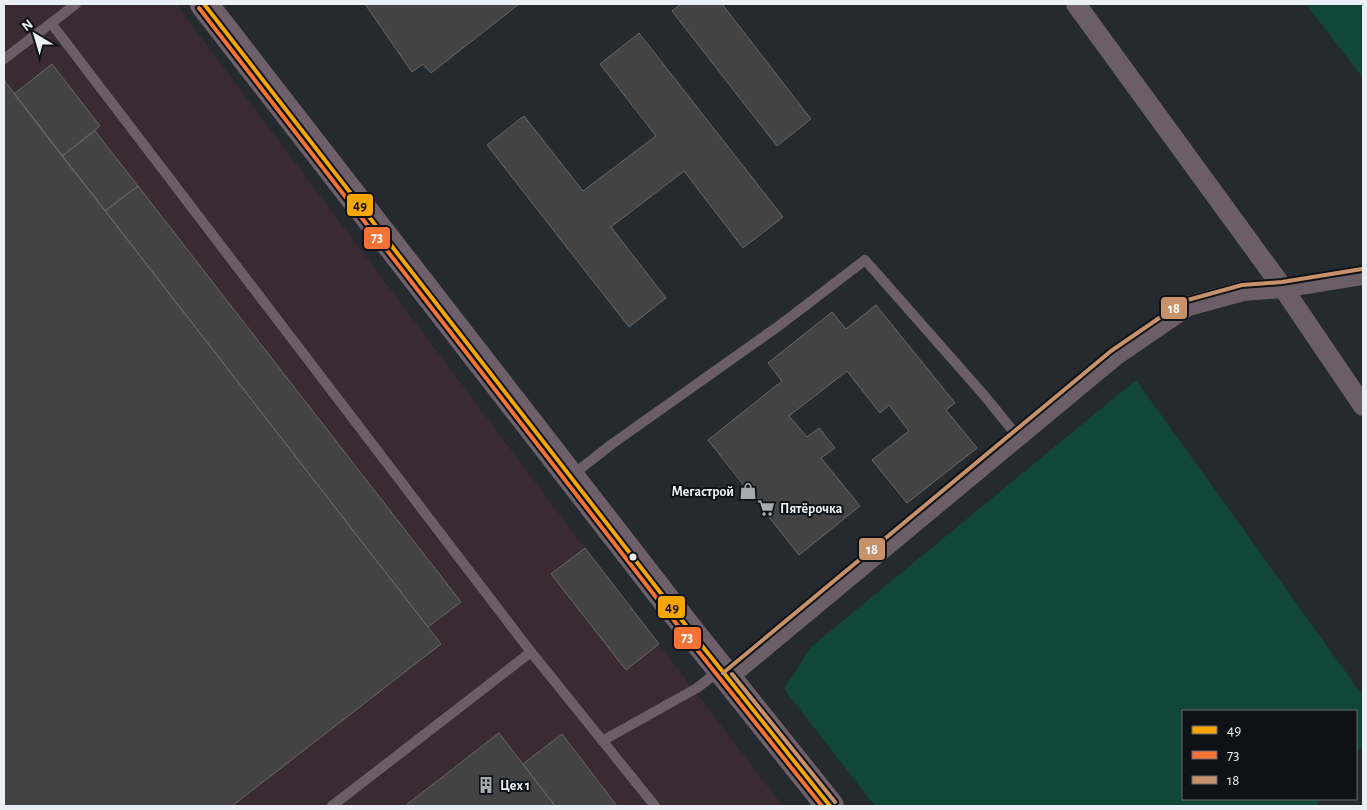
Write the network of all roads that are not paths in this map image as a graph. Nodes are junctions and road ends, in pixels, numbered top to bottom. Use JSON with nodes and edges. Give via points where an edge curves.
{"nodes":[{"id":1,"x":76,"y":4,"type":"edge"},
{"id":2,"x":204,"y":4,"type":"edge"},
{"id":3,"x":1076,"y":4,"type":"edge"},
{"id":4,"x":50,"y":23,"type":"junction"},
{"id":5,"x":4,"y":59,"type":"edge"},
{"id":6,"x":1363,"y":275,"type":"edge"},
{"id":7,"x":1283,"y":288,"type":"junction"},
{"id":8,"x":1363,"y":406,"type":"edge"},
{"id":9,"x":1018,"y":437,"type":"junction"},
{"id":10,"x":570,"y":476,"type":"junction"},
{"id":11,"x":531,"y":652,"type":"junction"},
{"id":12,"x":724,"y":674,"type":"junction"},
{"id":13,"x":602,"y":741,"type":"junction"},
{"id":14,"x":332,"y":806,"type":"edge"},
{"id":15,"x":655,"y":806,"type":"edge"},
{"id":16,"x":830,"y":806,"type":"edge"}],
"edges":[{"from":1,"to":4,"type":"lane"},
{"from":2,"to":10,"type":"main road"},
{"from":3,"to":7,"type":"street"},
{"from":4,"to":5,"type":"lane"},
{"from":4,"to":11,"type":"lane"},
{"from":6,"to":7,"type":"street"},
{"from":7,"to":8,"type":"street"},
{"from":7,"to":9,"type":"street","via":[[1243,291],[1188,306],[1114,356]]},
{"from":9,"to":10,"type":"lane","via":[[865,260]]},
{"from":9,"to":12,"type":"street"},
{"from":10,"to":12,"type":"main road"},
{"from":11,"to":13,"type":"lane"},
{"from":11,"to":14,"type":"lane"},
{"from":12,"to":13,"type":"lane"},
{"from":12,"to":16,"type":"main road"},
{"from":13,"to":15,"type":"lane"}]}
